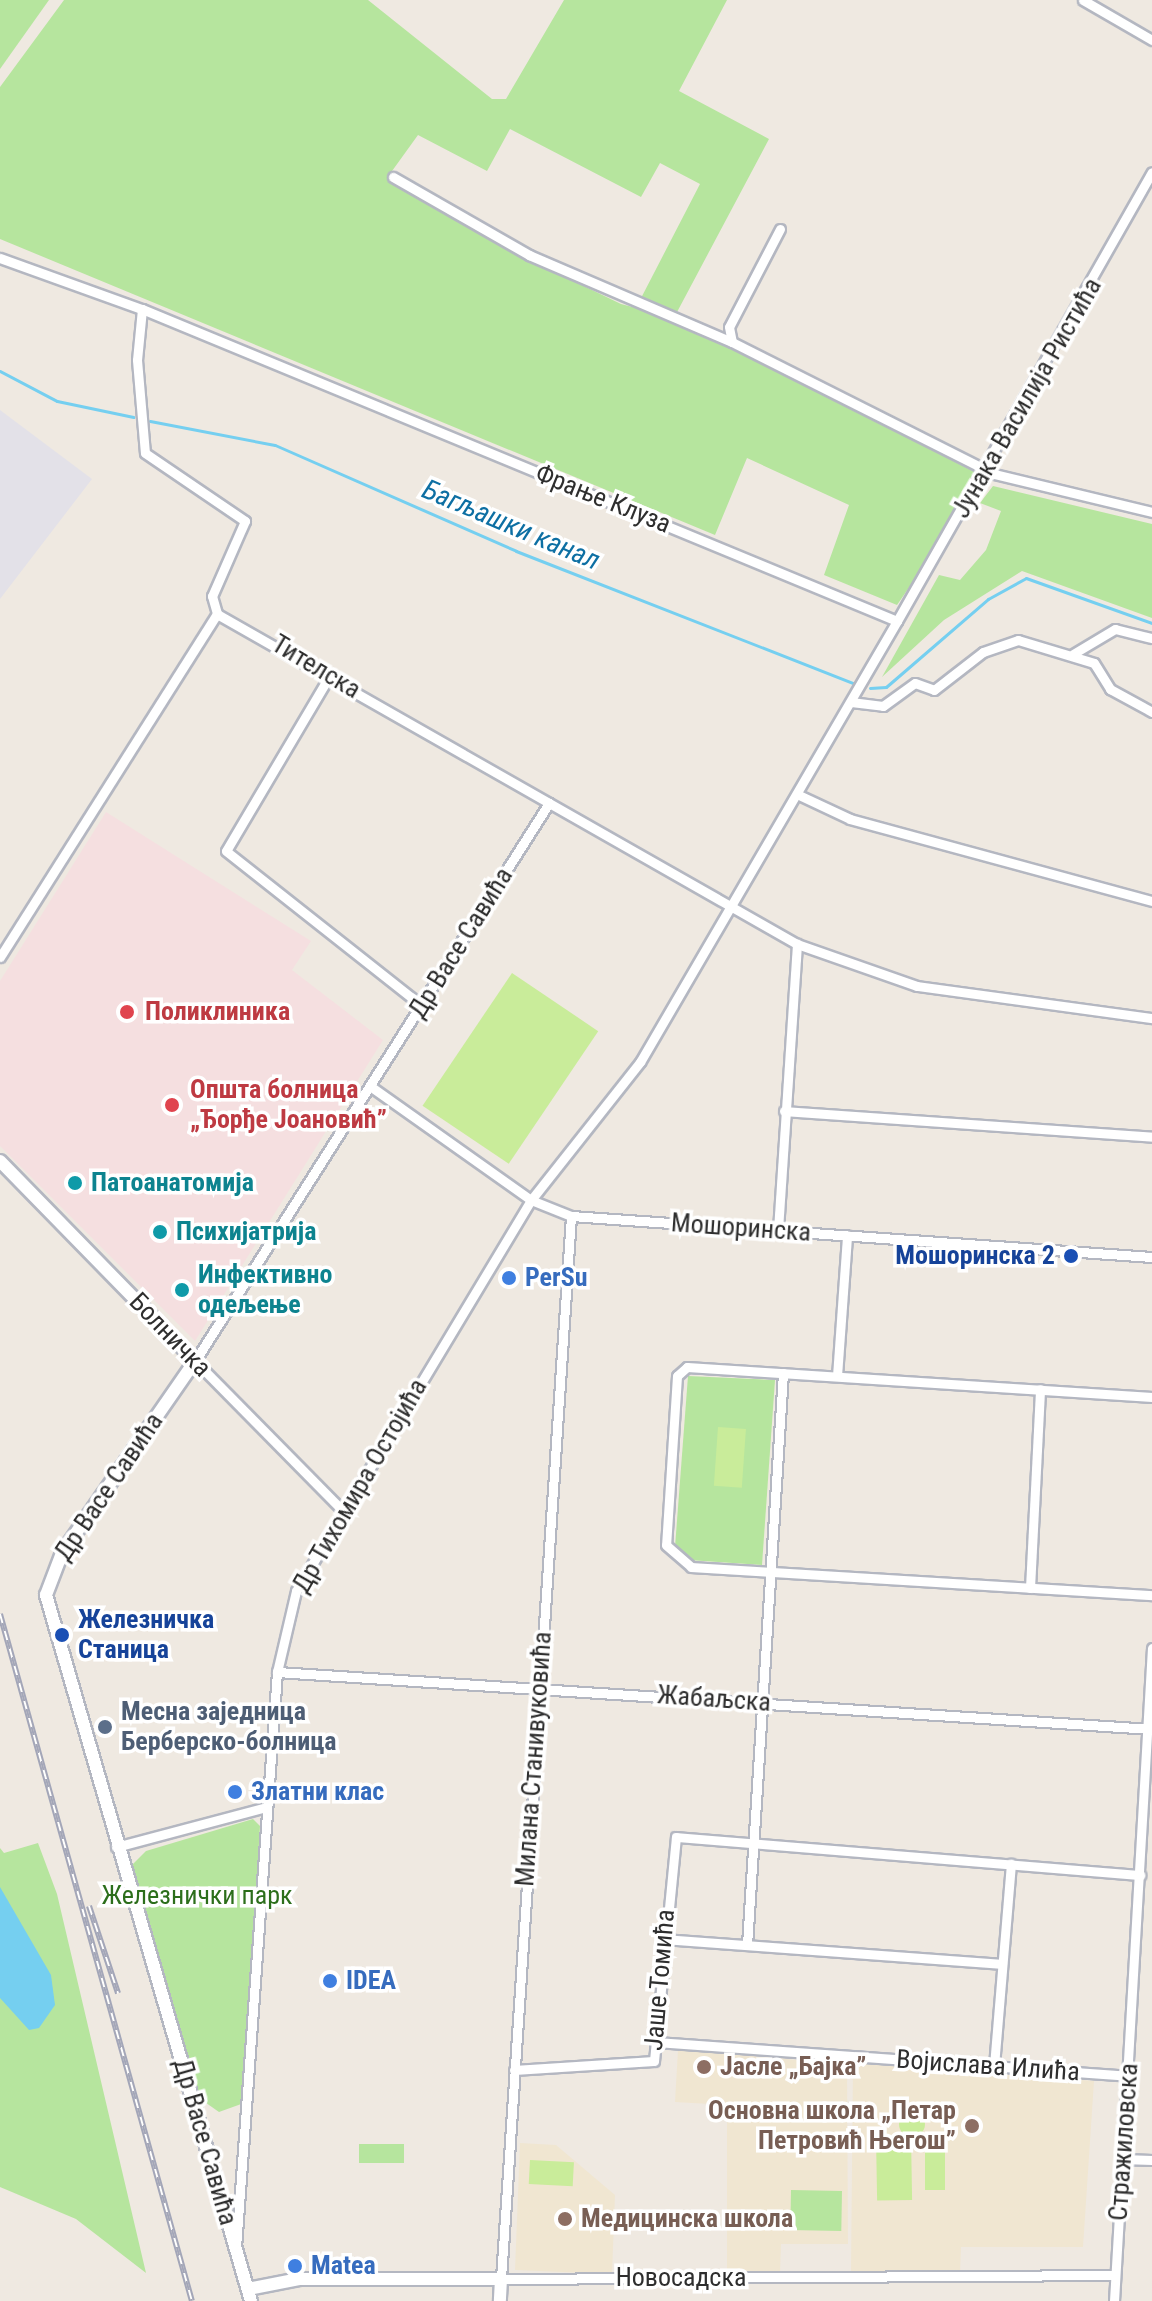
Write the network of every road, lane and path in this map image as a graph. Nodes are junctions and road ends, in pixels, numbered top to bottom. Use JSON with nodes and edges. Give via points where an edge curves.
{"nodes":[{"id":1,"x":1083,"y":0,"type":"edge"},
{"id":2,"x":1152,"y":40,"type":"edge"},
{"id":3,"x":1152,"y":172,"type":"edge"},
{"id":4,"x":393,"y":177,"type":"dead end"},
{"id":5,"x":780,"y":229,"type":"dead end"},
{"id":6,"x":0,"y":258,"type":"edge"},
{"id":7,"x":142,"y":309,"type":"junction"},
{"id":8,"x":732,"y":342,"type":"junction"},
{"id":9,"x":987,"y":471,"type":"junction"},
{"id":10,"x":1152,"y":512,"type":"edge"},
{"id":11,"x":217,"y":614,"type":"junction"},
{"id":12,"x":897,"y":621,"type":"junction"},
{"id":13,"x":1152,"y":638,"type":"edge"},
{"id":14,"x":1091,"y":646,"type":"junction"},
{"id":15,"x":1073,"y":654,"type":"junction"},
{"id":16,"x":1094,"y":663,"type":"junction"},
{"id":17,"x":330,"y":675,"type":"junction"},
{"id":18,"x":851,"y":702,"type":"junction"},
{"id":19,"x":1152,"y":712,"type":"edge"},
{"id":20,"x":801,"y":796,"type":"junction"},
{"id":21,"x":549,"y":803,"type":"junction"},
{"id":22,"x":1152,"y":901,"type":"edge"},
{"id":23,"x":735,"y":909,"type":"junction"},
{"id":24,"x":797,"y":944,"type":"junction"},
{"id":25,"x":0,"y":957,"type":"edge"},
{"id":26,"x":421,"y":1005,"type":"junction"},
{"id":27,"x":1152,"y":1018,"type":"edge"},
{"id":28,"x":370,"y":1086,"type":"junction"},
{"id":29,"x":784,"y":1111,"type":"junction"},
{"id":30,"x":1152,"y":1137,"type":"edge"},
{"id":31,"x":0,"y":1161,"type":"edge"},
{"id":32,"x":531,"y":1200,"type":"junction"},
{"id":33,"x":571,"y":1216,"type":"junction"},
{"id":34,"x":778,"y":1230,"type":"junction"},
{"id":35,"x":847,"y":1235,"type":"junction"},
{"id":36,"x":1152,"y":1257,"type":"edge"},
{"id":37,"x":195,"y":1361,"type":"junction"},
{"id":38,"x":783,"y":1373,"type":"junction"},
{"id":39,"x":837,"y":1376,"type":"junction"},
{"id":40,"x":1040,"y":1389,"type":"junction"},
{"id":41,"x":1152,"y":1397,"type":"edge"},
{"id":42,"x":341,"y":1509,"type":"junction"},
{"id":43,"x":771,"y":1572,"type":"junction"},
{"id":44,"x":1030,"y":1588,"type":"junction"},
{"id":45,"x":1152,"y":1595,"type":"edge"},
{"id":46,"x":1152,"y":1648,"type":"edge"},
{"id":47,"x":277,"y":1672,"type":"junction"},
{"id":48,"x":538,"y":1688,"type":"junction"},
{"id":49,"x":762,"y":1701,"type":"junction"},
{"id":50,"x":1150,"y":1728,"type":"edge"},
{"id":51,"x":266,"y":1807,"type":"junction"},
{"id":52,"x":754,"y":1842,"type":"junction"},
{"id":53,"x":116,"y":1847,"type":"junction"},
{"id":54,"x":1011,"y":1864,"type":"junction"},
{"id":55,"x":1140,"y":1875,"type":"junction"},
{"id":56,"x":664,"y":1939,"type":"junction"},
{"id":57,"x":747,"y":1945,"type":"junction"},
{"id":58,"x":1002,"y":1964,"type":"junction"},
{"id":59,"x":656,"y":2042,"type":"junction"},
{"id":60,"x":994,"y":2066,"type":"junction"},
{"id":61,"x":514,"y":2070,"type":"junction"},
{"id":62,"x":1128,"y":2076,"type":"junction"},
{"id":63,"x":1122,"y":2159,"type":"junction"},
{"id":64,"x":1152,"y":2160,"type":"edge"},
{"id":65,"x":236,"y":2250,"type":"junction"},
{"id":66,"x":1115,"y":2275,"type":"junction"},
{"id":67,"x":501,"y":2279,"type":"junction"},
{"id":68,"x":250,"y":2295,"type":"edge"},
{"id":69,"x":500,"y":2301,"type":"edge"},
{"id":70,"x":1114,"y":2301,"type":"edge"}],
"edges":[{"from":1,"to":2,"type":"street"},
{"from":3,"to":9,"type":"street","name":"Јунака Василија Ристића"},
{"from":4,"to":8,"type":"street","via":[[529,255]]},
{"from":5,"to":8,"type":"street","via":[[729,327]]},
{"from":6,"to":7,"type":"street","name":"Фрање Клуза"},
{"from":7,"to":11,"type":"street","via":[[137,360],[145,453],[245,521],[212,596]]},
{"from":7,"to":12,"type":"street","name":"Фрање Клуза"},
{"from":8,"to":9,"type":"street"},
{"from":9,"to":10,"type":"street"},
{"from":9,"to":12,"type":"street","name":"Јунака Василија Ристића"},
{"from":11,"to":17,"type":"street","name":"Тителска"},
{"from":11,"to":25,"type":"street"},
{"from":12,"to":18,"type":"street"},
{"from":13,"to":14,"type":"street","via":[[1115,629]]},
{"from":14,"to":15,"type":"street"},
{"from":14,"to":16,"type":"street"},
{"from":15,"to":16,"type":"street"},
{"from":15,"to":18,"type":"street","via":[[1028,640],[1000,643],[937,689],[915,683],[883,706]]},
{"from":16,"to":19,"type":"street","via":[[1110,689]]},
{"from":17,"to":21,"type":"street","name":"Тителска"},
{"from":17,"to":26,"type":"street","via":[[227,845],[228,855]]},
{"from":18,"to":20,"type":"street"},
{"from":20,"to":22,"type":"street","via":[[850,819]]},
{"from":20,"to":23,"type":"street"},
{"from":21,"to":23,"type":"street","name":"Тителска"},
{"from":21,"to":26,"type":"street","name":"Др Васе Савића"},
{"from":23,"to":24,"type":"street","name":"Тителска"},
{"from":23,"to":32,"type":"street","name":"Др Тихомира Остојића","via":[[640,1062]]},
{"from":24,"to":27,"type":"street","name":"Тителска","via":[[917,986]]},
{"from":24,"to":29,"type":"street"},
{"from":26,"to":28,"type":"street","name":"Др Васе Савића"},
{"from":28,"to":32,"type":"street","name":"Мошоринска"},
{"from":28,"to":37,"type":"street","name":"Др Васе Савића"},
{"from":29,"to":30,"type":"street"},
{"from":29,"to":34,"type":"street"},
{"from":31,"to":37,"type":"street","name":"Болничка"},
{"from":32,"to":33,"type":"street","name":"Мошоринска"},
{"from":32,"to":42,"type":"street","name":"Др Тихомира Остојића"},
{"from":33,"to":34,"type":"street","name":"Мошоринска"},
{"from":33,"to":48,"type":"street","name":"Милана Станивуковића"},
{"from":34,"to":35,"type":"street","name":"Мошоринска"},
{"from":35,"to":36,"type":"street","name":"Мошоринска"},
{"from":35,"to":39,"type":"street"},
{"from":37,"to":42,"type":"street","name":"Болничка"},
{"from":37,"to":53,"type":"street","name":"Др Васе Савића","via":[[62,1553],[46,1590]]},
{"from":38,"to":39,"type":"street"},
{"from":38,"to":43,"type":"street"},
{"from":38,"to":43,"type":"street","via":[[687,1367],[677,1376],[667,1551],[691,1567]]},
{"from":39,"to":40,"type":"street"},
{"from":40,"to":41,"type":"street"},
{"from":40,"to":44,"type":"street"},
{"from":42,"to":47,"type":"street","name":"Др Тихомира Остојића","via":[[296,1591]]},
{"from":43,"to":44,"type":"street"},
{"from":43,"to":49,"type":"street"},
{"from":44,"to":45,"type":"street"},
{"from":46,"to":50,"type":"street","name":"Стражиловска"},
{"from":47,"to":48,"type":"street","name":"Жабаљска"},
{"from":47,"to":51,"type":"street","name":"Др Тихомира Остојића"},
{"from":48,"to":49,"type":"street","name":"Жабаљска"},
{"from":48,"to":61,"type":"street","name":"Милана Станивуковића"},
{"from":49,"to":50,"type":"street","name":"Жабаљска"},
{"from":49,"to":52,"type":"street"},
{"from":50,"to":55,"type":"street","name":"Стражиловска"},
{"from":51,"to":53,"type":"street"},
{"from":51,"to":65,"type":"street","name":"Др Тихомира Остојића"},
{"from":52,"to":54,"type":"street"},
{"from":52,"to":56,"type":"street","name":"Јаше Томића","via":[[673,1840]]},
{"from":52,"to":57,"type":"street"},
{"from":53,"to":65,"type":"street","name":"Др Васе Савића"},
{"from":54,"to":55,"type":"street"},
{"from":54,"to":58,"type":"street"},
{"from":55,"to":62,"type":"street","name":"Стражиловска"},
{"from":56,"to":57,"type":"street"},
{"from":56,"to":59,"type":"street","name":"Јаше Томића"},
{"from":57,"to":58,"type":"street"},
{"from":58,"to":60,"type":"street"},
{"from":59,"to":60,"type":"street","name":"Војислава Илића"},
{"from":59,"to":61,"type":"street","name":"Јаше Томића","via":[[647,2066]]},
{"from":60,"to":62,"type":"street","name":"Војислава Илића"},
{"from":61,"to":67,"type":"street","name":"Милана Станивуковића"},
{"from":62,"to":63,"type":"street","name":"Стражиловска"},
{"from":63,"to":64,"type":"street"},
{"from":63,"to":66,"type":"street","name":"Стражиловска"},
{"from":65,"to":68,"type":"street","name":"Др Васе Савића"},
{"from":66,"to":67,"type":"street","name":"Новосадска"},
{"from":66,"to":70,"type":"street","name":"Стражиловска"},
{"from":67,"to":68,"type":"street","name":"Новосадска","via":[[299,2279]]},
{"from":67,"to":69,"type":"street","name":"Милана Станивуковића"}]}
